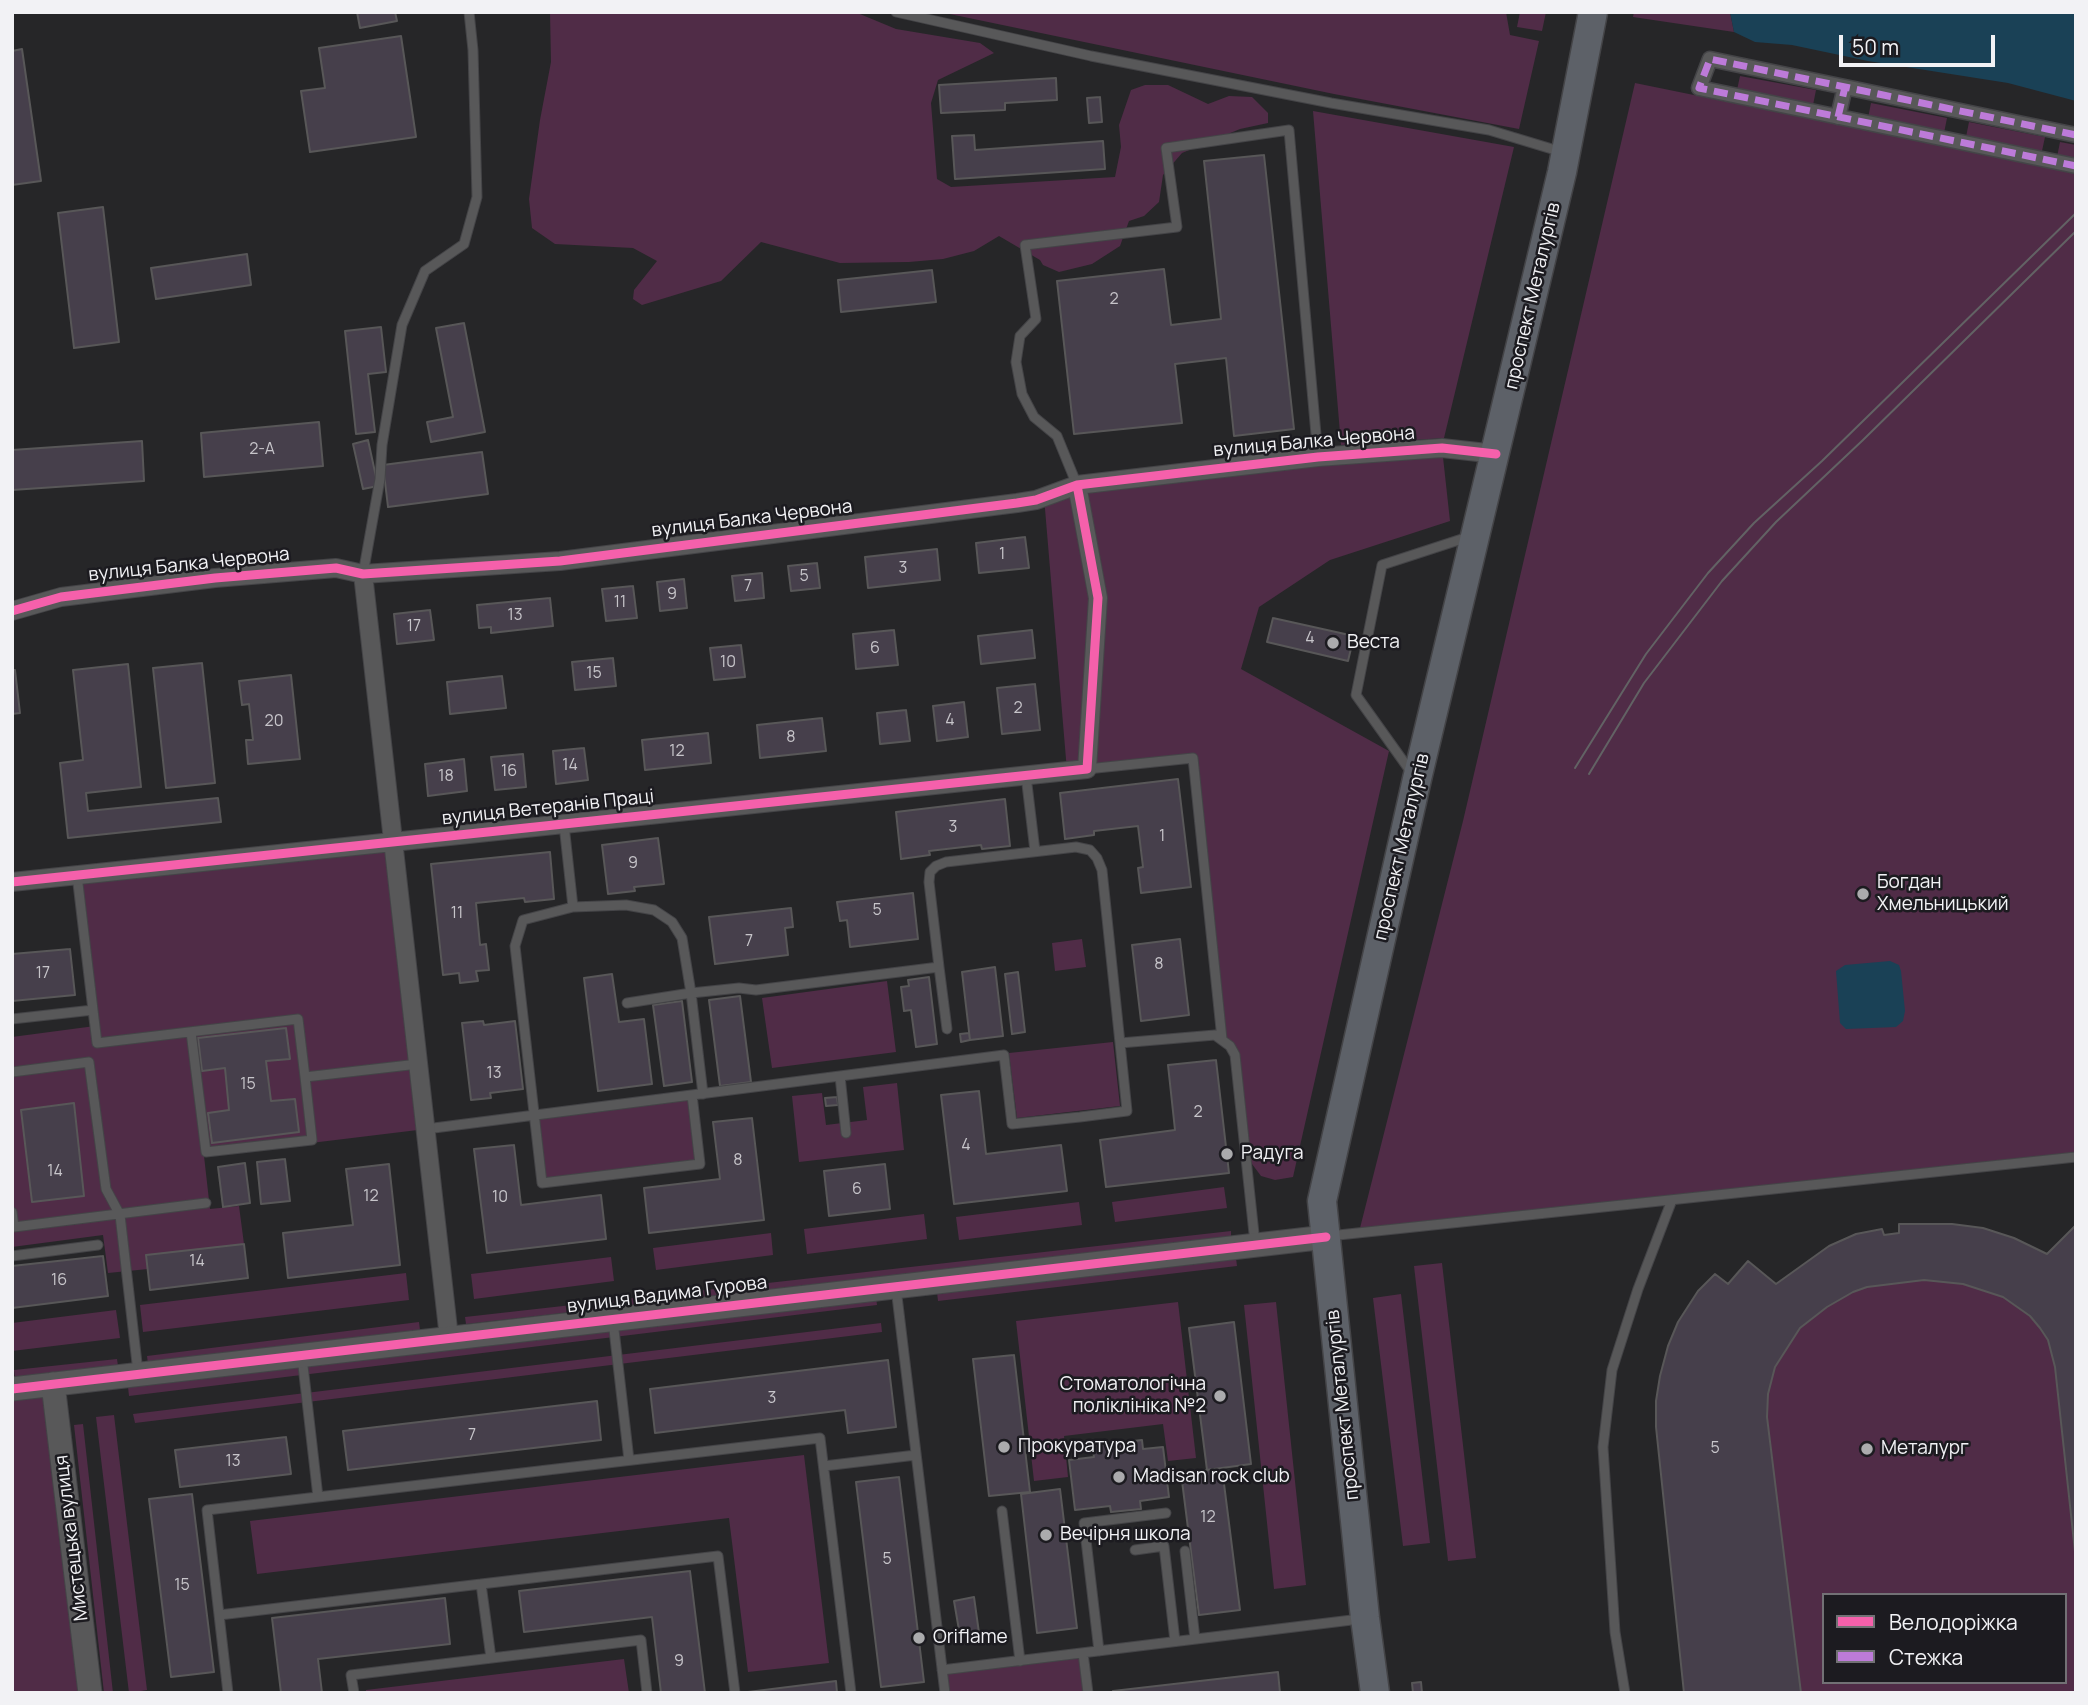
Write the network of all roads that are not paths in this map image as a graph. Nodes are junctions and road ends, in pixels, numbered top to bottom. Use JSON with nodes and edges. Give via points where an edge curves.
{"nodes":[{"id":1,"x":469,"y":12,"type":"edge"},
{"id":2,"x":896,"y":12,"type":"edge"},
{"id":3,"x":1593,"y":12,"type":"edge"},
{"id":4,"x":1845,"y":87,"type":"junction"},
{"id":5,"x":1838,"y":117,"type":"junction"},
{"id":6,"x":2076,"y":135,"type":"edge"},
{"id":7,"x":1566,"y":153,"type":"junction"},
{"id":8,"x":2076,"y":166,"type":"edge"},
{"id":9,"x":1496,"y":454,"type":"junction"},
{"id":10,"x":1318,"y":457,"type":"junction"},
{"id":11,"x":1077,"y":485,"type":"junction"},
{"id":12,"x":1477,"y":534,"type":"junction"},
{"id":13,"x":363,"y":574,"type":"junction"},
{"id":14,"x":12,"y":611,"type":"edge"},
{"id":15,"x":1087,"y":769,"type":"junction"},
{"id":16,"x":1026,"y":776,"type":"junction"},
{"id":17,"x":1416,"y":779,"type":"junction"},
{"id":18,"x":564,"y":825,"type":"junction"},
{"id":19,"x":394,"y":841,"type":"junction"},
{"id":20,"x":1034,"y":851,"type":"junction"},
{"id":21,"x":77,"y":875,"type":"junction"},
{"id":22,"x":12,"y":882,"type":"edge"},
{"id":23,"x":573,"y":907,"type":"junction"},
{"id":24,"x":939,"y":967,"type":"junction"},
{"id":25,"x":691,"y":993,"type":"junction"},
{"id":26,"x":626,"y":1003,"type":"dead end"},
{"id":27,"x":93,"y":1010,"type":"junction"},
{"id":28,"x":12,"y":1019,"type":"edge"},
{"id":29,"x":947,"y":1029,"type":"dead end"},
{"id":30,"x":191,"y":1032,"type":"junction"},
{"id":31,"x":1222,"y":1039,"type":"junction"},
{"id":32,"x":1120,"y":1043,"type":"junction"},
{"id":33,"x":418,"y":1064,"type":"junction"},
{"id":34,"x":12,"y":1072,"type":"edge"},
{"id":35,"x":840,"y":1076,"type":"junction"},
{"id":36,"x":305,"y":1077,"type":"junction"},
{"id":37,"x":703,"y":1094,"type":"junction"},
{"id":38,"x":692,"y":1095,"type":"junction"},
{"id":39,"x":534,"y":1115,"type":"junction"},
{"id":40,"x":426,"y":1129,"type":"junction"},
{"id":41,"x":846,"y":1133,"type":"dead end"},
{"id":42,"x":2076,"y":1157,"type":"edge"},
{"id":43,"x":1672,"y":1200,"type":"junction"},
{"id":44,"x":206,"y":1203,"type":"dead end"},
{"id":45,"x":12,"y":1212,"type":"edge"},
{"id":46,"x":120,"y":1215,"type":"junction"},
{"id":47,"x":1326,"y":1237,"type":"junction"},
{"id":48,"x":98,"y":1245,"type":"dead end"},
{"id":49,"x":1255,"y":1245,"type":"junction"},
{"id":50,"x":12,"y":1255,"type":"edge"},
{"id":51,"x":896,"y":1285,"type":"junction"},
{"id":52,"x":612,"y":1319,"type":"junction"},
{"id":53,"x":449,"y":1338,"type":"junction"},
{"id":54,"x":301,"y":1355,"type":"junction"},
{"id":55,"x":138,"y":1374,"type":"junction"},
{"id":56,"x":53,"y":1384,"type":"junction"},
{"id":57,"x":12,"y":1388,"type":"edge"},
{"id":58,"x":916,"y":1455,"type":"junction"},
{"id":59,"x":629,"y":1460,"type":"junction"},
{"id":60,"x":824,"y":1466,"type":"junction"},
{"id":61,"x":318,"y":1497,"type":"junction"},
{"id":62,"x":1002,"y":1511,"type":"dead end"},
{"id":63,"x":1166,"y":1513,"type":"dead end"},
{"id":64,"x":1135,"y":1550,"type":"dead end"},
{"id":65,"x":1185,"y":1550,"type":"dead end"},
{"id":66,"x":481,"y":1584,"type":"junction"},
{"id":67,"x":219,"y":1615,"type":"junction"},
{"id":68,"x":1365,"y":1618,"type":"junction"},
{"id":69,"x":1195,"y":1639,"type":"junction"},
{"id":70,"x":1175,"y":1641,"type":"junction"},
{"id":71,"x":1099,"y":1651,"type":"junction"},
{"id":72,"x":1083,"y":1653,"type":"junction"},
{"id":73,"x":491,"y":1658,"type":"junction"},
{"id":74,"x":1020,"y":1661,"type":"junction"},
{"id":75,"x":942,"y":1670,"type":"junction"},
{"id":76,"x":90,"y":1693,"type":"edge"},
{"id":77,"x":228,"y":1693,"type":"edge"},
{"id":78,"x":354,"y":1693,"type":"edge"},
{"id":79,"x":647,"y":1693,"type":"edge"},
{"id":80,"x":735,"y":1693,"type":"edge"},
{"id":81,"x":851,"y":1693,"type":"edge"},
{"id":82,"x":945,"y":1693,"type":"edge"},
{"id":83,"x":1088,"y":1693,"type":"edge"},
{"id":84,"x":1375,"y":1693,"type":"edge"},
{"id":85,"x":1625,"y":1693,"type":"edge"}],
"edges":[{"from":1,"to":13,"type":"lane","via":[[477,197],[464,244],[425,271],[402,325]]},
{"from":2,"to":7,"type":"lane","via":[[1091,56],[1489,130]]},
{"from":3,"to":7,"type":"main road","name":"проспект Металургів"},
{"from":4,"to":5,"type":"street"},
{"from":4,"to":5,"type":"street","via":[[1710,59],[1699,88]]},
{"from":4,"to":6,"type":"street"},
{"from":5,"to":8,"type":"street"},
{"from":7,"to":9,"type":"main road","name":"проспект Металургів"},
{"from":9,"to":10,"type":"street","name":"вулиця Балка Червона","via":[[1442,448]]},
{"from":9,"to":12,"type":"main road","name":"проспект Металургів"},
{"from":10,"to":11,"type":"street","name":"вулиця Балка Червона"},
{"from":10,"to":11,"type":"lane","via":[[1289,130],[1166,148],[1177,227],[1025,245],[1036,319],[1020,336],[1016,362],[1022,394],[1034,417],[1057,436]]},
{"from":11,"to":13,"type":"street","name":"вулиця Балка Червона","via":[[1017,503],[573,559]]},
{"from":11,"to":15,"type":"street","via":[[1098,598]]},
{"from":12,"to":17,"type":"main road","name":"проспект Металургів"},
{"from":12,"to":17,"type":"lane","via":[[1382,565],[1356,695]]},
{"from":13,"to":14,"type":"street","name":"вулиця Балка Червона","via":[[336,568],[215,578],[61,597]]},
{"from":13,"to":19,"type":"street"},
{"from":15,"to":16,"type":"street","name":"вулиця Ветеранів Праці"},
{"from":15,"to":31,"type":"lane","via":[[1193,758]]},
{"from":16,"to":18,"type":"street","name":"вулиця Ветеранів Праці"},
{"from":16,"to":20,"type":"lane"},
{"from":17,"to":47,"type":"main road","name":"проспект Металургів","via":[[1322,1201]]},
{"from":18,"to":19,"type":"street","name":"вулиця Ветеранів Праці"},
{"from":18,"to":23,"type":"lane"},
{"from":19,"to":21,"type":"street","name":"вулиця Ветеранів Праці"},
{"from":19,"to":33,"type":"street"},
{"from":20,"to":24,"type":"lane","via":[[946,862],[933,869],[929,882]]},
{"from":20,"to":32,"type":"lane","via":[[1085,848],[1099,861]]},
{"from":21,"to":22,"type":"street","name":"вулиця Ветеранів Праці"},
{"from":21,"to":27,"type":"lane"},
{"from":23,"to":25,"type":"lane","via":[[626,905],[654,910],[672,922],[682,938]]},
{"from":23,"to":39,"type":"lane","via":[[523,920],[515,946]]},
{"from":24,"to":25,"type":"lane","via":[[756,990]]},
{"from":24,"to":29,"type":"lane"},
{"from":25,"to":26,"type":"lane"},
{"from":25,"to":37,"type":"lane"},
{"from":27,"to":28,"type":"lane"},
{"from":27,"to":30,"type":"lane","via":[[97,1043]]},
{"from":30,"to":36,"type":"lane","via":[[298,1020]]},
{"from":30,"to":36,"type":"lane","via":[[206,1152],[312,1140]]},
{"from":31,"to":32,"type":"lane","via":[[1215,1035]]},
{"from":31,"to":49,"type":"lane","via":[[1233,1050],[1238,1065]]},
{"from":32,"to":35,"type":"lane","via":[[1127,1111],[1013,1124],[1004,1055]]},
{"from":33,"to":36,"type":"lane"},
{"from":33,"to":40,"type":"street"},
{"from":34,"to":46,"type":"lane","via":[[89,1062],[106,1189]]},
{"from":35,"to":37,"type":"lane"},
{"from":35,"to":41,"type":"lane"},
{"from":37,"to":38,"type":"lane"},
{"from":38,"to":39,"type":"lane"},
{"from":38,"to":39,"type":"lane","via":[[700,1164],[688,1166],[542,1183]]},
{"from":39,"to":40,"type":"lane"},
{"from":40,"to":53,"type":"street"},
{"from":42,"to":43,"type":"lane"},
{"from":43,"to":47,"type":"lane"},
{"from":43,"to":85,"type":"lane","via":[[1612,1370],[1603,1447],[1615,1632]]},
{"from":44,"to":46,"type":"lane"},
{"from":45,"to":46,"type":"lane","via":[[14,1227]]},
{"from":46,"to":55,"type":"lane"},
{"from":47,"to":49,"type":"street","name":"вулиця Вадима Гурова"},
{"from":47,"to":68,"type":"main road","name":"проспект Металургів"},
{"from":48,"to":50,"type":"lane"},
{"from":49,"to":51,"type":"street","name":"вулиця Вадима Гурова"},
{"from":51,"to":52,"type":"street","name":"вулиця Вадима Гурова"},
{"from":51,"to":58,"type":"lane"},
{"from":52,"to":53,"type":"street","name":"вулиця Вадима Гурова"},
{"from":52,"to":59,"type":"lane"},
{"from":53,"to":54,"type":"street","name":"вулиця Вадима Гурова"},
{"from":54,"to":55,"type":"street","name":"вулиця Вадима Гурова"},
{"from":54,"to":61,"type":"lane"},
{"from":55,"to":56,"type":"street","name":"вулиця Вадима Гурова"},
{"from":56,"to":57,"type":"street","name":"вулиця Вадима Гурова"},
{"from":56,"to":76,"type":"street","name":"Мистецька вулиця"},
{"from":58,"to":60,"type":"lane"},
{"from":58,"to":75,"type":"lane"},
{"from":59,"to":60,"type":"lane","via":[[820,1438]]},
{"from":59,"to":61,"type":"lane"},
{"from":60,"to":81,"type":"lane"},
{"from":61,"to":67,"type":"lane","via":[[207,1510]]},
{"from":62,"to":74,"type":"lane"},
{"from":63,"to":71,"type":"lane","via":[[1084,1523]]},
{"from":64,"to":70,"type":"lane","via":[[1164,1546]]},
{"from":65,"to":69,"type":"lane"},
{"from":66,"to":67,"type":"lane"},
{"from":66,"to":73,"type":"lane"},
{"from":66,"to":80,"type":"lane","via":[[718,1556]]},
{"from":67,"to":77,"type":"lane"},
{"from":68,"to":69,"type":"lane"},
{"from":68,"to":84,"type":"main road","name":"проспект Металургів"},
{"from":69,"to":70,"type":"lane"},
{"from":70,"to":71,"type":"lane"},
{"from":71,"to":72,"type":"lane"},
{"from":72,"to":74,"type":"lane"},
{"from":72,"to":83,"type":"lane"},
{"from":73,"to":78,"type":"lane","via":[[351,1675]]},
{"from":73,"to":79,"type":"lane","via":[[640,1640]]},
{"from":74,"to":75,"type":"lane"},
{"from":75,"to":82,"type":"lane"}]}
